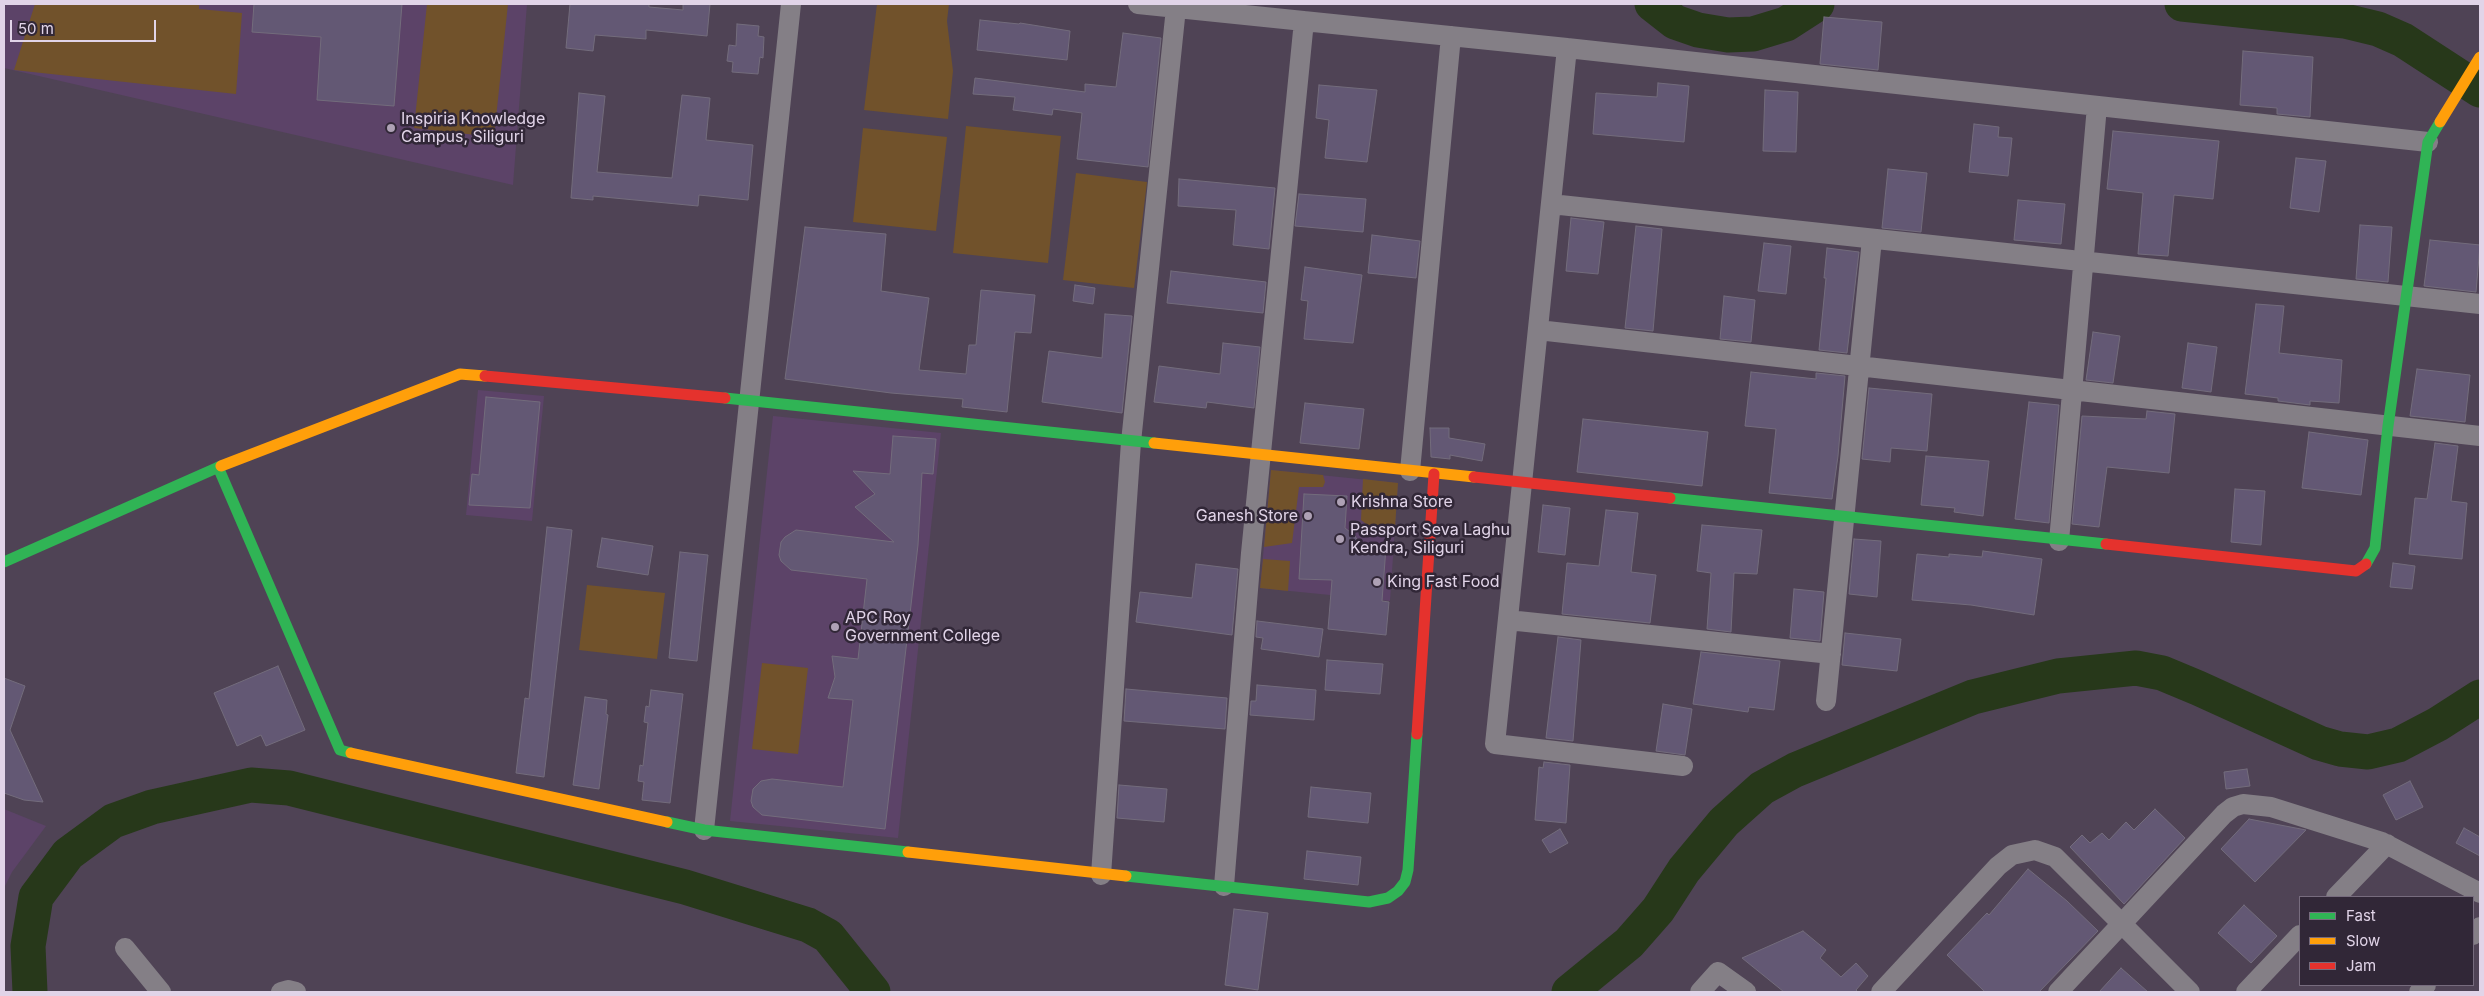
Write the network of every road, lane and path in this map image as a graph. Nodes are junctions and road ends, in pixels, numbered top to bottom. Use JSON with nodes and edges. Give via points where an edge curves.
{"nodes":[{"id":1,"x":791,"y":4,"type":"edge"},
{"id":2,"x":1138,"y":4,"type":"edge"},
{"id":3,"x":1176,"y":8,"type":"junction"},
{"id":4,"x":1304,"y":21,"type":"junction"},
{"id":5,"x":1451,"y":36,"type":"junction"},
{"id":6,"x":1567,"y":48,"type":"junction"},
{"id":7,"x":2480,"y":57,"type":"edge"},
{"id":8,"x":2097,"y":106,"type":"junction"},
{"id":9,"x":2428,"y":142,"type":"junction"},
{"id":10,"x":1551,"y":204,"type":"junction"},
{"id":11,"x":1872,"y":238,"type":"junction"},
{"id":12,"x":2084,"y":261,"type":"junction"},
{"id":13,"x":2406,"y":296,"type":"junction"},
{"id":14,"x":2480,"y":304,"type":"edge"},
{"id":15,"x":1538,"y":330,"type":"junction"},
{"id":16,"x":1859,"y":366,"type":"junction"},
{"id":17,"x":2072,"y":390,"type":"junction"},
{"id":18,"x":751,"y":400,"type":"junction"},
{"id":19,"x":2388,"y":426,"type":"junction"},
{"id":20,"x":2480,"y":436,"type":"edge"},
{"id":21,"x":1131,"y":442,"type":"junction"},
{"id":22,"x":1261,"y":456,"type":"junction"},
{"id":23,"x":218,"y":467,"type":"junction"},
{"id":24,"x":1410,"y":471,"type":"junction"},
{"id":25,"x":1434,"y":474,"type":"junction"},
{"id":26,"x":1522,"y":484,"type":"junction"},
{"id":27,"x":1845,"y":518,"type":"junction"},
{"id":28,"x":2059,"y":541,"type":"junction"},
{"id":29,"x":4,"y":562,"type":"edge"},
{"id":30,"x":1508,"y":620,"type":"junction"},
{"id":31,"x":1831,"y":654,"type":"junction"},
{"id":32,"x":1826,"y":701,"type":"dead end"},
{"id":33,"x":1683,"y":766,"type":"dead end"},
{"id":34,"x":704,"y":830,"type":"junction"},
{"id":35,"x":2387,"y":844,"type":"junction"},
{"id":36,"x":1101,"y":875,"type":"junction"},
{"id":37,"x":1224,"y":886,"type":"junction"},
{"id":38,"x":2480,"y":893,"type":"edge"},
{"id":39,"x":2337,"y":896,"type":"edge"},
{"id":40,"x":2122,"y":924,"type":"junction"},
{"id":41,"x":2299,"y":936,"type":"edge"},
{"id":42,"x":125,"y":948,"type":"dead end"},
{"id":43,"x":161,"y":992,"type":"edge"},
{"id":44,"x":281,"y":992,"type":"edge"},
{"id":45,"x":296,"y":992,"type":"edge"},
{"id":46,"x":1700,"y":992,"type":"edge"},
{"id":47,"x":1746,"y":992,"type":"edge"},
{"id":48,"x":1881,"y":992,"type":"edge"},
{"id":49,"x":2058,"y":992,"type":"edge"},
{"id":50,"x":2190,"y":992,"type":"edge"},
{"id":51,"x":2246,"y":992,"type":"edge"}],
"edges":[{"from":1,"to":18,"type":"street"},
{"from":2,"to":3,"type":"street"},
{"from":3,"to":4,"type":"street"},
{"from":3,"to":21,"type":"street"},
{"from":4,"to":5,"type":"street"},
{"from":4,"to":22,"type":"street"},
{"from":5,"to":6,"type":"street"},
{"from":5,"to":24,"type":"street"},
{"from":6,"to":8,"type":"street"},
{"from":6,"to":10,"type":"street"},
{"from":7,"to":9,"type":"street"},
{"from":8,"to":9,"type":"street"},
{"from":8,"to":12,"type":"street"},
{"from":9,"to":13,"type":"street"},
{"from":10,"to":11,"type":"street"},
{"from":10,"to":15,"type":"street"},
{"from":11,"to":12,"type":"street"},
{"from":11,"to":16,"type":"street"},
{"from":12,"to":13,"type":"street"},
{"from":12,"to":17,"type":"street"},
{"from":13,"to":14,"type":"street"},
{"from":13,"to":19,"type":"street"},
{"from":15,"to":16,"type":"street"},
{"from":15,"to":26,"type":"street"},
{"from":16,"to":17,"type":"street"},
{"from":16,"to":27,"type":"street"},
{"from":17,"to":19,"type":"street"},
{"from":17,"to":28,"type":"street"},
{"from":18,"to":21,"type":"street"},
{"from":18,"to":23,"type":"street","via":[[460,374]]},
{"from":18,"to":34,"type":"street"},
{"from":19,"to":20,"type":"street"},
{"from":19,"to":28,"type":"street","via":[[2375,548],[2368,562],[2356,571]]},
{"from":21,"to":22,"type":"street"},
{"from":21,"to":36,"type":"street"},
{"from":22,"to":24,"type":"street"},
{"from":22,"to":37,"type":"street"},
{"from":23,"to":29,"type":"street"},
{"from":23,"to":34,"type":"street","via":[[340,750]]},
{"from":24,"to":25,"type":"street"},
{"from":25,"to":26,"type":"street"},
{"from":25,"to":37,"type":"street","via":[[1405,882],[1388,898],[1369,902]]},
{"from":26,"to":27,"type":"street"},
{"from":26,"to":30,"type":"street"},
{"from":27,"to":28,"type":"street"},
{"from":27,"to":31,"type":"street"},
{"from":30,"to":31,"type":"street"},
{"from":30,"to":33,"type":"street","via":[[1495,744]]},
{"from":31,"to":32,"type":"street"},
{"from":34,"to":36,"type":"street"},
{"from":35,"to":38,"type":"street"},
{"from":35,"to":39,"type":"street"},
{"from":35,"to":40,"type":"street","via":[[2270,807],[2243,804],[2233,807]]},
{"from":36,"to":37,"type":"street"},
{"from":40,"to":48,"type":"street","via":[[2055,857],[2036,850],[2024,851],[2012,855],[1998,866]]},
{"from":40,"to":49,"type":"street"},
{"from":40,"to":50,"type":"street"},
{"from":41,"to":51,"type":"street"},
{"from":42,"to":43,"type":"street"},
{"from":44,"to":45,"type":"street"},
{"from":46,"to":47,"type":"street","via":[[1718,972]]}]}
